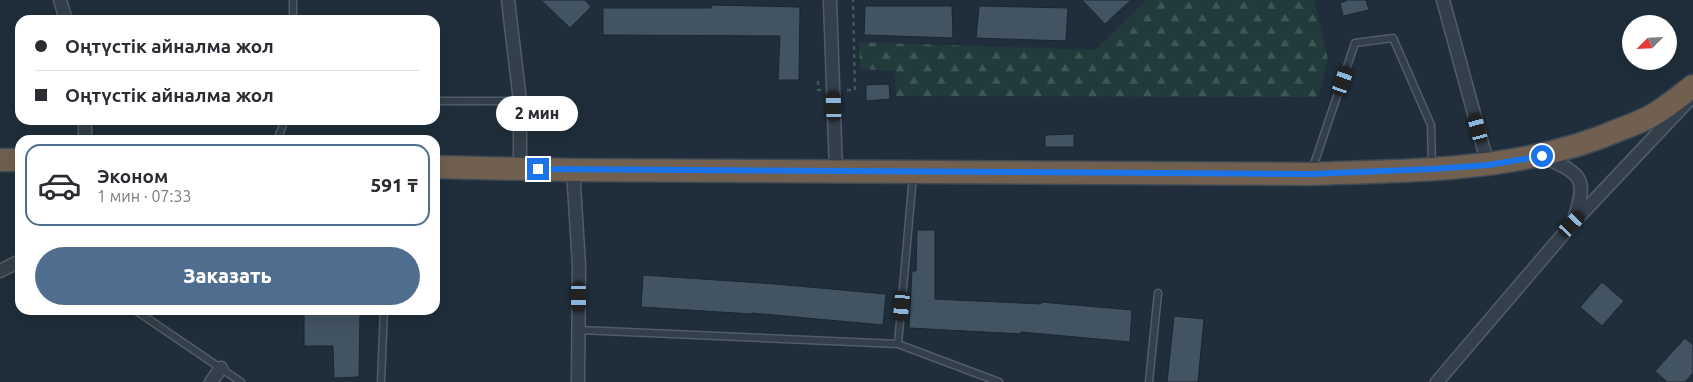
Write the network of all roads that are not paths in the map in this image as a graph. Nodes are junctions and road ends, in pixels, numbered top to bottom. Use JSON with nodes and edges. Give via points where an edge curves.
{"nodes":[{"id":1,"x":60,"y":0,"type":"edge"},
{"id":2,"x":292,"y":0,"type":"edge"},
{"id":3,"x":508,"y":0,"type":"edge"},
{"id":4,"x":830,"y":0,"type":"edge"},
{"id":5,"x":1443,"y":0,"type":"edge"},
{"id":6,"x":64,"y":15,"type":"edge"},
{"id":7,"x":293,"y":15,"type":"edge"},
{"id":8,"x":1693,"y":86,"type":"edge"},
{"id":9,"x":1693,"y":96,"type":"edge"},
{"id":10,"x":440,"y":101,"type":"edge"},
{"id":11,"x":520,"y":101,"type":"junction"},
{"id":12,"x":1542,"y":156,"type":"junction"},
{"id":13,"x":0,"y":160,"type":"edge"},
{"id":14,"x":15,"y":160,"type":"edge"},
{"id":15,"x":1488,"y":165,"type":"junction"},
{"id":16,"x":440,"y":167,"type":"edge"},
{"id":17,"x":520,"y":169,"type":"junction"},
{"id":18,"x":1432,"y":169,"type":"junction"},
{"id":19,"x":573,"y":170,"type":"junction"},
{"id":20,"x":836,"y":171,"type":"junction"},
{"id":21,"x":914,"y":172,"type":"junction"},
{"id":22,"x":1311,"y":174,"type":"junction"},
{"id":23,"x":1572,"y":224,"type":"junction"},
{"id":24,"x":15,"y":264,"type":"edge"},
{"id":25,"x":0,"y":271,"type":"edge"},
{"id":26,"x":1158,"y":293,"type":"dead end"},
{"id":27,"x":142,"y":315,"type":"edge"},
{"id":28,"x":384,"y":315,"type":"edge"},
{"id":29,"x":578,"y":330,"type":"junction"},
{"id":30,"x":898,"y":344,"type":"junction"},
{"id":31,"x":221,"y":368,"type":"junction"},
{"id":32,"x":211,"y":382,"type":"edge"},
{"id":33,"x":241,"y":382,"type":"edge"},
{"id":34,"x":381,"y":382,"type":"edge"},
{"id":35,"x":578,"y":382,"type":"edge"},
{"id":36,"x":999,"y":382,"type":"edge"},
{"id":37,"x":1149,"y":382,"type":"edge"},
{"id":38,"x":1437,"y":382,"type":"edge"}],
"edges":[{"from":1,"to":6,"type":"street"},
{"from":2,"to":7,"type":"lane"},
{"from":3,"to":11,"type":"street"},
{"from":4,"to":20,"type":"street"},
{"from":5,"to":15,"type":"street"},
{"from":8,"to":12,"type":"highway","via":[[1653,115],[1594,141]]},
{"from":9,"to":23,"type":"street"},
{"from":10,"to":11,"type":"lane"},
{"from":11,"to":17,"type":"street"},
{"from":12,"to":15,"type":"highway"},
{"from":12,"to":23,"type":"street","via":[[1570,169],[1580,179],[1582,198]]},
{"from":13,"to":14,"type":"highway"},
{"from":15,"to":18,"type":"highway"},
{"from":16,"to":17,"type":"highway"},
{"from":17,"to":19,"type":"highway"},
{"from":18,"to":22,"type":"highway"},
{"from":18,"to":22,"type":"lane","via":[[1430,125],[1394,38],[1356,43]]},
{"from":19,"to":20,"type":"highway"},
{"from":19,"to":29,"type":"street","via":[[579,264]]},
{"from":20,"to":21,"type":"highway"},
{"from":21,"to":22,"type":"highway"},
{"from":21,"to":30,"type":"lane"},
{"from":23,"to":38,"type":"street"},
{"from":24,"to":25,"type":"street"},
{"from":26,"to":37,"type":"lane"},
{"from":27,"to":31,"type":"lane"},
{"from":28,"to":34,"type":"lane"},
{"from":29,"to":30,"type":"lane"},
{"from":29,"to":35,"type":"street"},
{"from":30,"to":36,"type":"lane"},
{"from":31,"to":32,"type":"street"},
{"from":31,"to":33,"type":"lane"}]}
